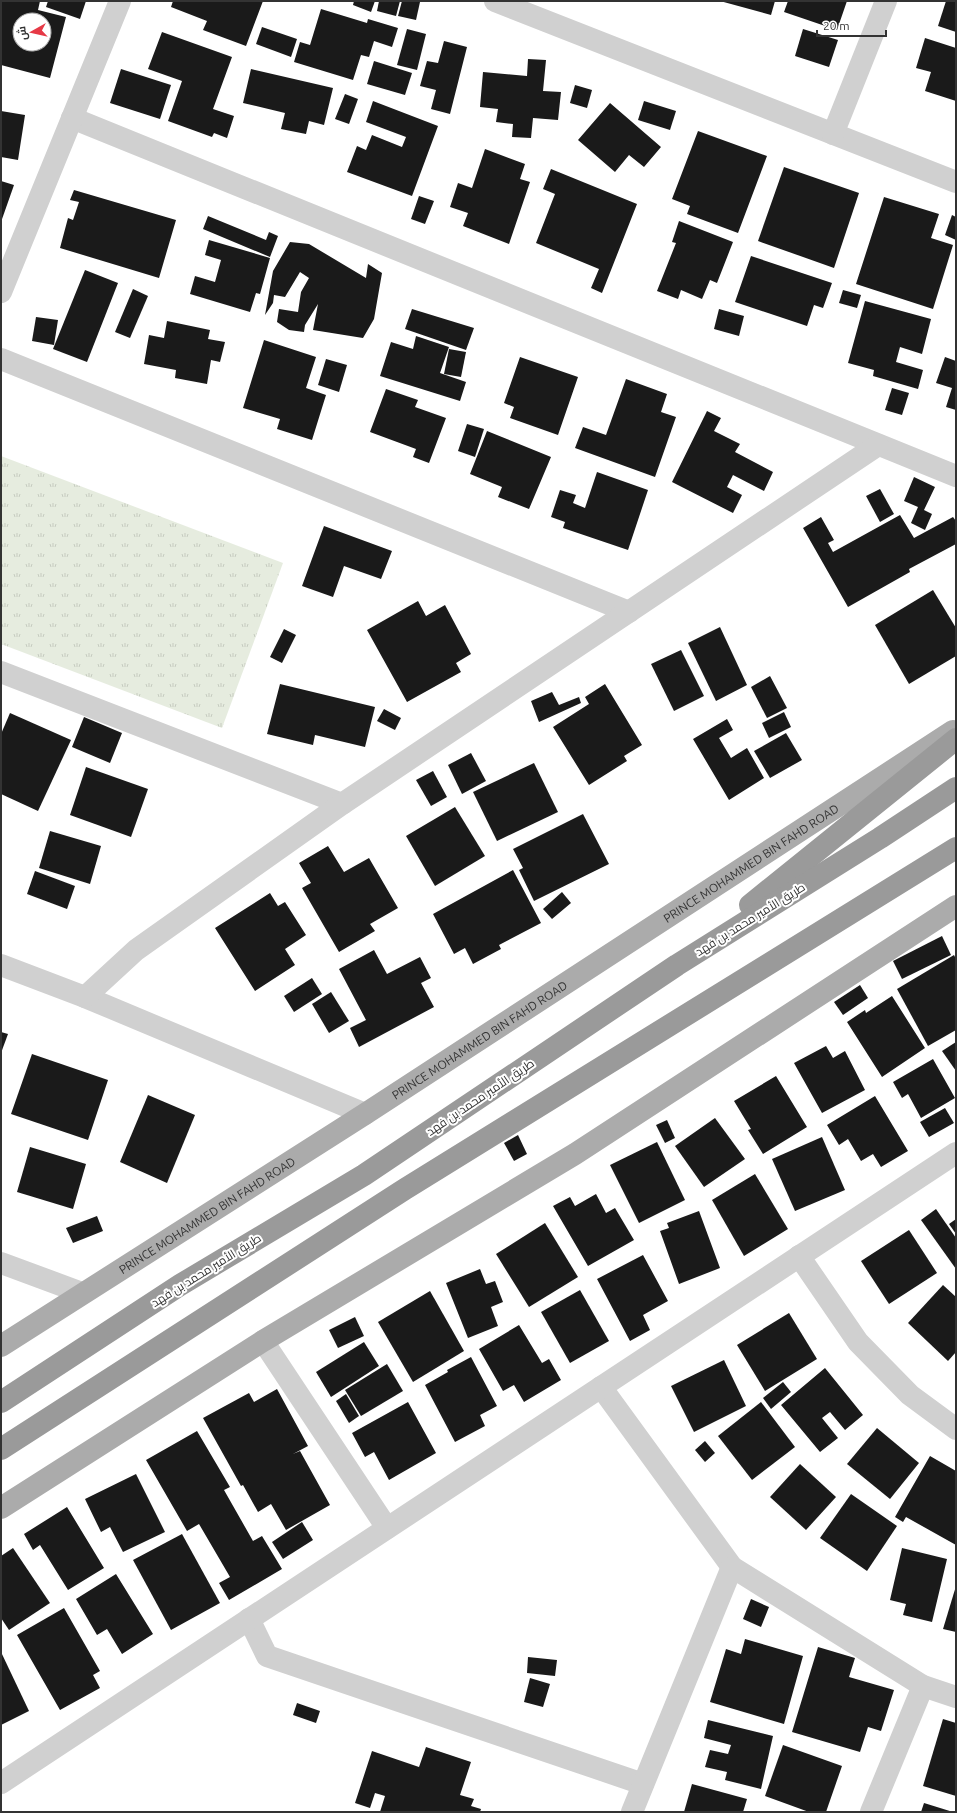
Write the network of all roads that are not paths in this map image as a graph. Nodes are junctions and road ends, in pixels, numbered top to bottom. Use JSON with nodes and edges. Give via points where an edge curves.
{"nodes":[{"id":1,"x":120,"y":1,"type":"edge"},
{"id":2,"x":495,"y":1,"type":"edge"},
{"id":3,"x":886,"y":1,"type":"edge"},
{"id":4,"x":72,"y":118,"type":"junction"},
{"id":5,"x":833,"y":134,"type":"junction"},
{"id":6,"x":956,"y":182,"type":"edge"},
{"id":7,"x":1,"y":292,"type":"edge"},
{"id":8,"x":1,"y":359,"type":"edge"},
{"id":9,"x":878,"y":445,"type":"junction"},
{"id":10,"x":956,"y":476,"type":"edge"},
{"id":11,"x":629,"y":612,"type":"junction"},
{"id":12,"x":1,"y":672,"type":"edge"},
{"id":13,"x":956,"y":729,"type":"edge"},
{"id":14,"x":956,"y":739,"type":"edge"},
{"id":15,"x":956,"y":788,"type":"edge"},
{"id":16,"x":342,"y":804,"type":"junction"},
{"id":17,"x":956,"y":848,"type":"edge"},
{"id":18,"x":956,"y":866,"type":"edge"},
{"id":19,"x":956,"y":906,"type":"edge"},
{"id":20,"x":1,"y":964,"type":"edge"},
{"id":21,"x":677,"y":965,"type":"junction"},
{"id":22,"x":737,"y":983,"type":"junction"},
{"id":23,"x":85,"y":997,"type":"junction"},
{"id":24,"x":365,"y":1114,"type":"junction"},
{"id":25,"x":956,"y":1152,"type":"edge"},
{"id":26,"x":799,"y":1256,"type":"junction"},
{"id":27,"x":1,"y":1263,"type":"edge"},
{"id":28,"x":82,"y":1293,"type":"junction"},
{"id":29,"x":263,"y":1341,"type":"junction"},
{"id":30,"x":1,"y":1346,"type":"edge"},
{"id":31,"x":601,"y":1387,"type":"junction"},
{"id":32,"x":1,"y":1402,"type":"edge"},
{"id":33,"x":956,"y":1429,"type":"edge"},
{"id":34,"x":1,"y":1449,"type":"edge"},
{"id":35,"x":1,"y":1508,"type":"edge"},
{"id":36,"x":387,"y":1528,"type":"junction"},
{"id":37,"x":732,"y":1567,"type":"junction"},
{"id":38,"x":249,"y":1619,"type":"junction"},
{"id":39,"x":922,"y":1686,"type":"junction"},
{"id":40,"x":956,"y":1697,"type":"edge"},
{"id":41,"x":1,"y":1782,"type":"edge"},
{"id":42,"x":643,"y":1784,"type":"junction"},
{"id":43,"x":632,"y":1812,"type":"edge"},
{"id":44,"x":871,"y":1812,"type":"edge"}],
"edges":[{"from":1,"to":4,"type":"street"},
{"from":2,"to":5,"type":"street"},
{"from":3,"to":5,"type":"street"},
{"from":4,"to":7,"type":"street"},
{"from":4,"to":9,"type":"street"},
{"from":5,"to":6,"type":"street"},
{"from":8,"to":11,"type":"street"},
{"from":9,"to":10,"type":"street"},
{"from":9,"to":11,"type":"street"},
{"from":11,"to":16,"type":"street"},
{"from":12,"to":16,"type":"street"},
{"from":13,"to":24,"type":"main road","name":"PRINCE MOHAMMED BIN FAHD ROAD"},
{"from":14,"to":21,"type":"highway"},
{"from":15,"to":21,"type":"highway","name":"طريق الأمير محمد بن فهد"},
{"from":16,"to":23,"type":"street","via":[[136,950]]},
{"from":17,"to":22,"type":"highway"},
{"from":18,"to":22,"type":"highway"},
{"from":19,"to":29,"type":"main road","via":[[574,1154]]},
{"from":20,"to":23,"type":"street"},
{"from":21,"to":32,"type":"highway","name":"طريق الأمير محمد بن فهد","via":[[364,1175],[180,1285]]},
{"from":22,"to":34,"type":"highway","via":[[405,1189]]},
{"from":23,"to":24,"type":"street"},
{"from":24,"to":28,"type":"main road","name":"PRINCE MOHAMMED BIN FAHD ROAD"},
{"from":25,"to":26,"type":"street"},
{"from":26,"to":31,"type":"street"},
{"from":26,"to":33,"type":"street","via":[[858,1342],[910,1395]]},
{"from":27,"to":28,"type":"street"},
{"from":28,"to":30,"type":"main road","name":"PRINCE MOHAMMED BIN FAHD ROAD"},
{"from":29,"to":35,"type":"main road"},
{"from":29,"to":36,"type":"street"},
{"from":31,"to":36,"type":"street"},
{"from":31,"to":37,"type":"street"},
{"from":36,"to":38,"type":"street"},
{"from":37,"to":39,"type":"street"},
{"from":37,"to":42,"type":"street"},
{"from":38,"to":41,"type":"street"},
{"from":38,"to":42,"type":"street","via":[[267,1656]]},
{"from":39,"to":40,"type":"street"},
{"from":39,"to":44,"type":"street"},
{"from":42,"to":43,"type":"street"}]}
